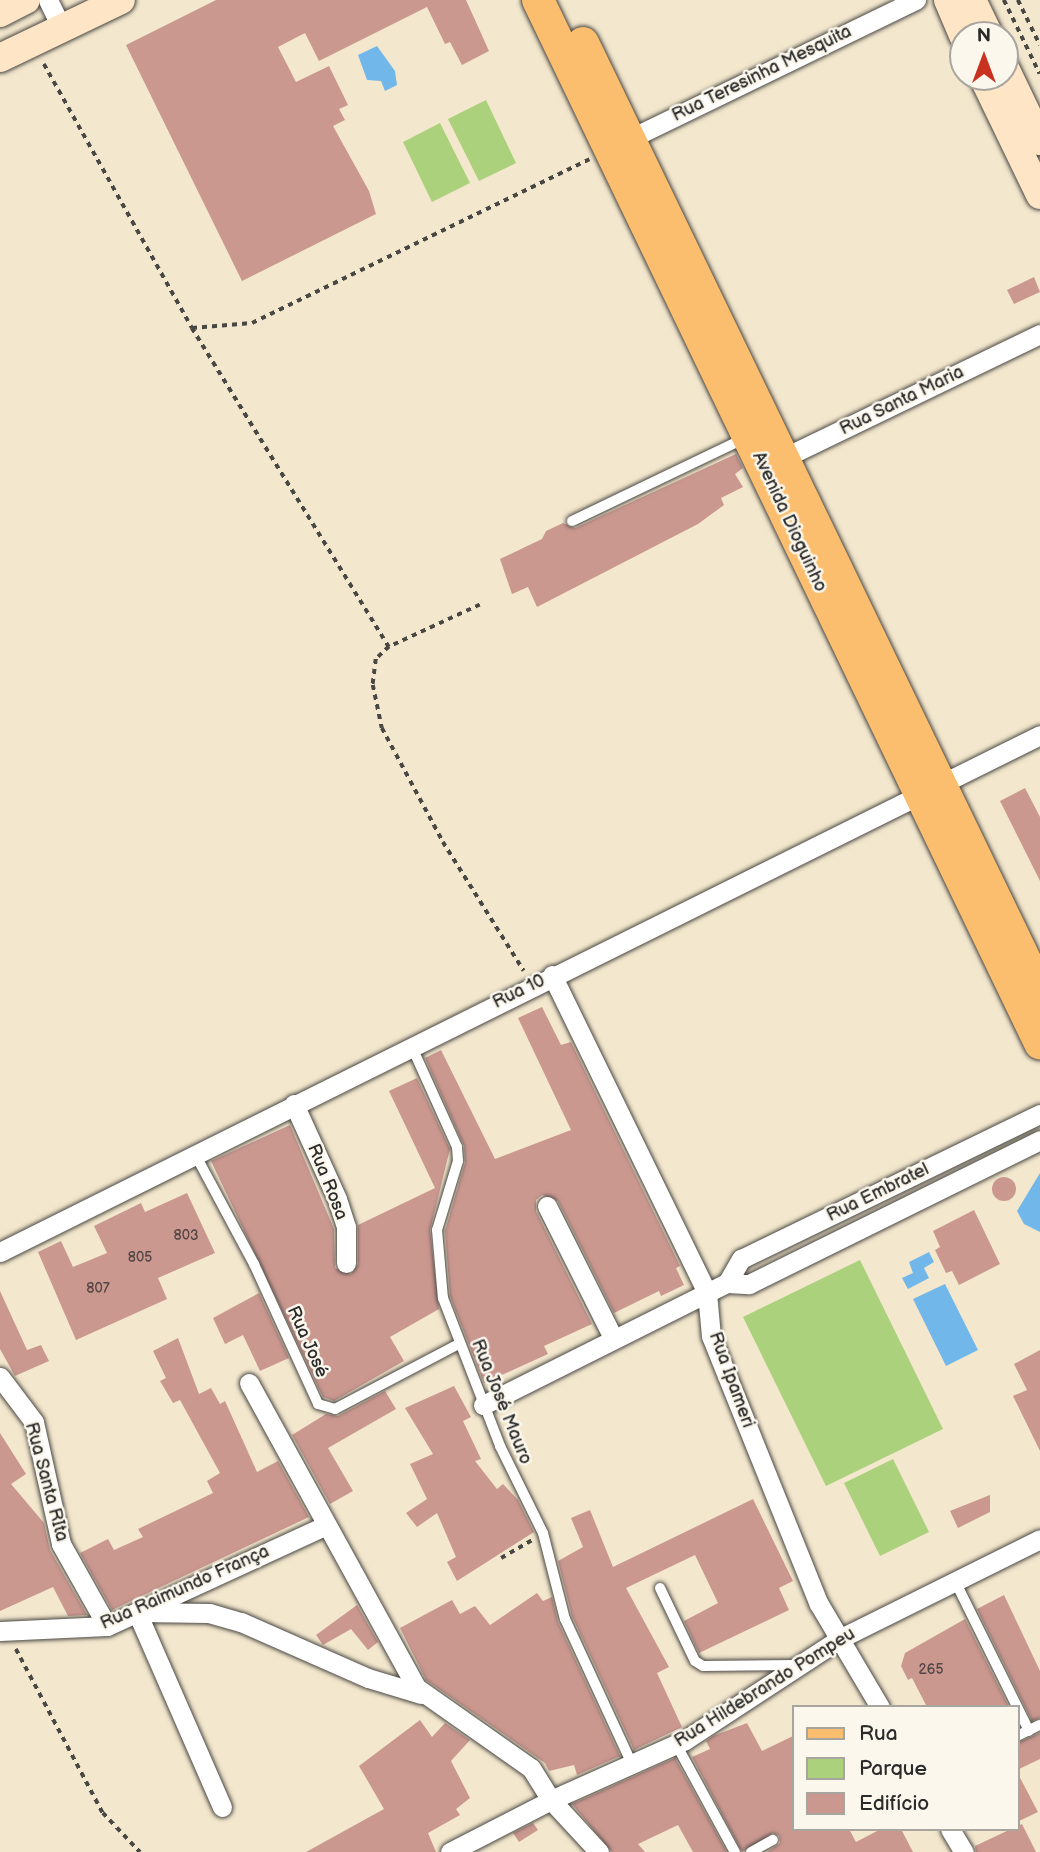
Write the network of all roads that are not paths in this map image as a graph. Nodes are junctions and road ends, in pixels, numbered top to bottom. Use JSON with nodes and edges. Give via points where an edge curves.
{"nodes":[{"id":1,"x":26,"y":0,"type":"edge"},
{"id":2,"x":48,"y":0,"type":"edge"},
{"id":3,"x":121,"y":0,"type":"edge"},
{"id":4,"x":538,"y":0,"type":"edge"},
{"id":5,"x":562,"y":0,"type":"edge"},
{"id":6,"x":916,"y":0,"type":"edge"},
{"id":7,"x":948,"y":0,"type":"edge"},
{"id":8,"x":972,"y":0,"type":"edge"},
{"id":9,"x":0,"y":13,"type":"edge"},
{"id":10,"x":957,"y":21,"type":"edge"},
{"id":11,"x":982,"y":21,"type":"edge"},
{"id":12,"x":62,"y":29,"type":"junction"},
{"id":13,"x":0,"y":58,"type":"edge"},
{"id":14,"x":990,"y":91,"type":"edge"},
{"id":15,"x":1016,"y":91,"type":"edge"},
{"id":16,"x":1040,"y":141,"type":"edge"},
{"id":17,"x":619,"y":144,"type":"junction"},
{"id":18,"x":1040,"y":195,"type":"edge"},
{"id":19,"x":1040,"y":334,"type":"edge"},
{"id":20,"x":748,"y":436,"type":"junction"},
{"id":21,"x":774,"y":462,"type":"junction"},
{"id":22,"x":572,"y":521,"type":"dead end"},
{"id":23,"x":1040,"y":735,"type":"edge"},
{"id":24,"x":927,"y":790,"type":"junction"},
{"id":25,"x":552,"y":975,"type":"junction"},
{"id":26,"x":1040,"y":991,"type":"edge"},
{"id":27,"x":1040,"y":1043,"type":"edge"},
{"id":28,"x":411,"y":1044,"type":"junction"},
{"id":29,"x":294,"y":1104,"type":"junction"},
{"id":30,"x":1040,"y":1114,"type":"edge"},
{"id":31,"x":1040,"y":1140,"type":"edge"},
{"id":32,"x":195,"y":1154,"type":"junction"},
{"id":33,"x":547,"y":1206,"type":"dead end"},
{"id":34,"x":0,"y":1252,"type":"edge"},
{"id":35,"x":346,"y":1263,"type":"dead end"},
{"id":36,"x":727,"y":1283,"type":"junction"},
{"id":37,"x":706,"y":1293,"type":"junction"},
{"id":38,"x":613,"y":1338,"type":"junction"},
{"id":39,"x":459,"y":1345,"type":"junction"},
{"id":40,"x":0,"y":1377,"type":"edge"},
{"id":41,"x":249,"y":1383,"type":"dead end"},
{"id":42,"x":482,"y":1405,"type":"junction"},
{"id":43,"x":327,"y":1525,"type":"junction"},
{"id":44,"x":1040,"y":1539,"type":"edge"},
{"id":45,"x":955,"y":1581,"type":"junction"},
{"id":46,"x":660,"y":1588,"type":"dead end"},
{"id":47,"x":137,"y":1612,"type":"junction"},
{"id":48,"x":107,"y":1626,"type":"junction"},
{"id":49,"x":2,"y":1627,"type":"edge"},
{"id":50,"x":841,"y":1638,"type":"junction"},
{"id":51,"x":797,"y":1665,"type":"junction"},
{"id":52,"x":421,"y":1694,"type":"junction"},
{"id":53,"x":879,"y":1705,"type":"edge"},
{"id":54,"x":1016,"y":1705,"type":"edge"},
{"id":55,"x":1019,"y":1711,"type":"edge"},
{"id":56,"x":1040,"y":1726,"type":"edge"},
{"id":57,"x":1029,"y":1731,"type":"junction"},
{"id":58,"x":1019,"y":1735,"type":"edge"},
{"id":59,"x":676,"y":1744,"type":"junction"},
{"id":60,"x":632,"y":1764,"type":"junction"},
{"id":61,"x":551,"y":1800,"type":"junction"},
{"id":62,"x":222,"y":1807,"type":"dead end"},
{"id":63,"x":951,"y":1831,"type":"edge"},
{"id":64,"x":773,"y":1840,"type":"dead end"},
{"id":65,"x":450,"y":1852,"type":"edge"},
{"id":66,"x":599,"y":1852,"type":"edge"},
{"id":67,"x":735,"y":1852,"type":"edge"},
{"id":68,"x":751,"y":1852,"type":"edge"},
{"id":69,"x":964,"y":1852,"type":"edge"}],
"edges":[{"from":1,"to":9,"type":"main road"},
{"from":2,"to":12,"type":"street"},
{"from":3,"to":12,"type":"main road"},
{"from":4,"to":17,"type":"main road","name":"Avenida Dioguinho"},
{"from":5,"to":17,"type":"main road","name":"Avenida Dioguinho"},
{"from":6,"to":17,"type":"street","name":"Rua Teresinha Mesquita"},
{"from":7,"to":10,"type":"main road"},
{"from":8,"to":11,"type":"main road"},
{"from":12,"to":13,"type":"main road"},
{"from":14,"to":18,"type":"main road"},
{"from":15,"to":16,"type":"main road"},
{"from":17,"to":20,"type":"main road","name":"Avenida Dioguinho"},
{"from":17,"to":21,"type":"main road","name":"Avenida Dioguinho"},
{"from":19,"to":21,"type":"street","name":"Rua Santa Maria"},
{"from":20,"to":21,"type":"main road","name":"Avenida Dioguinho"},
{"from":20,"to":22,"type":"lane"},
{"from":21,"to":24,"type":"main road","name":"Avenida Dioguinho"},
{"from":23,"to":24,"type":"street","name":"Rua 10"},
{"from":24,"to":25,"type":"street","name":"Rua 10"},
{"from":24,"to":26,"type":"main road","name":"Avenida Dioguinho"},
{"from":24,"to":27,"type":"main road","name":"Avenida Dioguinho"},
{"from":25,"to":28,"type":"street","name":"Rua 10"},
{"from":25,"to":37,"type":"street","name":"Rua Ipameri"},
{"from":28,"to":29,"type":"street","name":"Rua 10"},
{"from":28,"to":39,"type":"lane","name":"Rua José Mauro","via":[[457,1147],[458,1161],[440,1216],[437,1251],[443,1298]]},
{"from":29,"to":32,"type":"street","name":"Rua 10"},
{"from":29,"to":35,"type":"street","name":"Rua Rosa","via":[[337,1199],[346,1227]]},
{"from":30,"to":36,"type":"street","name":"Rua Embratel","via":[[741,1259]]},
{"from":31,"to":36,"type":"street","name":"Rua Embratel","via":[[749,1284]]},
{"from":32,"to":34,"type":"street","name":"Rua 10"},
{"from":32,"to":39,"type":"lane","name":"Rua José","via":[[254,1264],[318,1404],[335,1409]]},
{"from":33,"to":38,"type":"street"},
{"from":36,"to":37,"type":"street","name":"Rua Embratel"},
{"from":37,"to":38,"type":"street","name":"Rua Embratel"},
{"from":37,"to":50,"type":"street","name":"Rua Ipameri","via":[[712,1336],[819,1604]]},
{"from":38,"to":42,"type":"street","name":"Rua Embratel"},
{"from":39,"to":42,"type":"lane","name":"Rua José Mauro"},
{"from":40,"to":48,"type":"street","name":"Rua Santa RIta","via":[[34,1422],[61,1544]]},
{"from":41,"to":43,"type":"street"},
{"from":42,"to":60,"type":"lane","name":"Rua José Mauro","via":[[543,1534],[565,1619]]},
{"from":43,"to":47,"type":"street","name":"Rua Raimundo França"},
{"from":43,"to":52,"type":"street"},
{"from":44,"to":45,"type":"street","name":"Rua Hildebrando Pompeu"},
{"from":45,"to":50,"type":"street","name":"Rua Hildebrando Pompeu"},
{"from":45,"to":54,"type":"lane"},
{"from":46,"to":51,"type":"lane","via":[[695,1661],[703,1666]]},
{"from":47,"to":48,"type":"street","name":"Rua Raimundo França"},
{"from":47,"to":52,"type":"street","via":[[209,1613],[241,1622],[368,1678]]},
{"from":47,"to":62,"type":"street"},
{"from":48,"to":49,"type":"street","name":"Rua Raimundo França","via":[[79,1630]]},
{"from":50,"to":51,"type":"street","name":"Rua Hildebrando Pompeu"},
{"from":50,"to":53,"type":"street","name":"Rua Ipameri"},
{"from":51,"to":59,"type":"street","name":"Rua Hildebrando Pompeu"},
{"from":52,"to":61,"type":"street","via":[[515,1755],[538,1775]]},
{"from":55,"to":57,"type":"lane"},
{"from":56,"to":57,"type":"lane"},
{"from":57,"to":58,"type":"lane"},
{"from":59,"to":60,"type":"street","name":"Rua Hildebrando Pompeu"},
{"from":59,"to":67,"type":"lane"},
{"from":60,"to":61,"type":"street","name":"Rua Hildebrando Pompeu"},
{"from":61,"to":65,"type":"street","name":"Rua Hildebrando Pompeu"},
{"from":61,"to":66,"type":"street"},
{"from":63,"to":69,"type":"street"},
{"from":64,"to":68,"type":"lane"}]}
